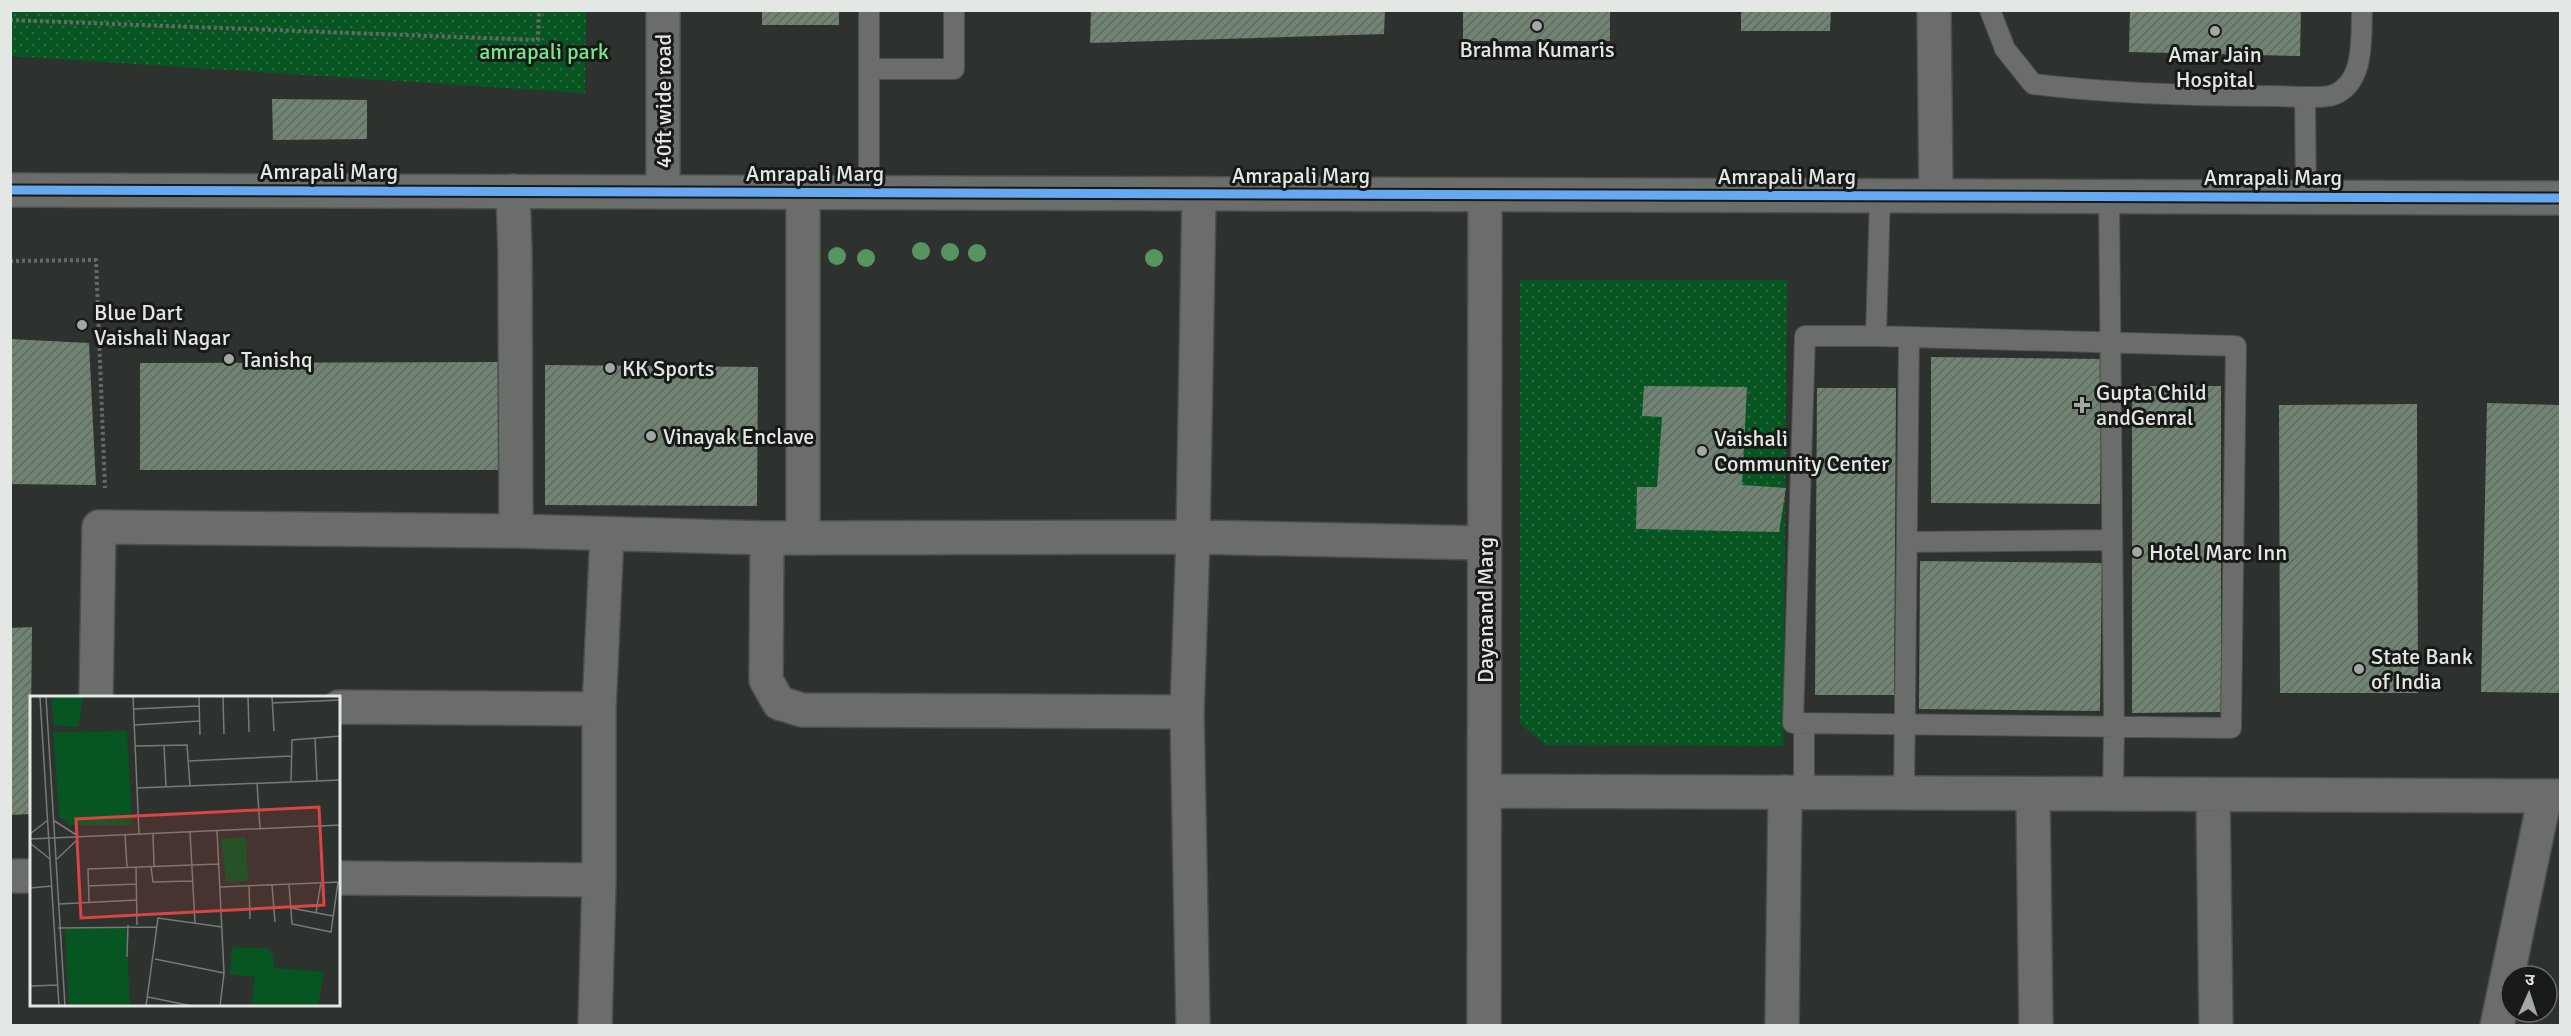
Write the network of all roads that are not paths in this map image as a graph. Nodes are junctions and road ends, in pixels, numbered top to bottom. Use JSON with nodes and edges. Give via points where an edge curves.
{"nodes":[{"id":1,"x":663,"y":10,"type":"edge"},
{"id":2,"x":869,"y":10,"type":"edge"},
{"id":3,"x":954,"y":10,"type":"edge"},
{"id":4,"x":1934,"y":10,"type":"edge"},
{"id":5,"x":1990,"y":10,"type":"edge"},
{"id":6,"x":2362,"y":10,"type":"edge"},
{"id":7,"x":869,"y":69,"type":"junction"},
{"id":8,"x":2305,"y":96,"type":"junction"},
{"id":9,"x":10,"y":177,"type":"edge"},
{"id":10,"x":26,"y":190,"type":"edge"},
{"id":11,"x":513,"y":191,"type":"junction"},
{"id":12,"x":663,"y":192,"type":"junction"},
{"id":13,"x":869,"y":193,"type":"junction"},
{"id":14,"x":803,"y":194,"type":"junction"},
{"id":15,"x":1199,"y":194,"type":"junction"},
{"id":16,"x":1485,"y":195,"type":"junction"},
{"id":17,"x":1936,"y":195,"type":"junction"},
{"id":18,"x":1880,"y":196,"type":"junction"},
{"id":19,"x":2109,"y":197,"type":"junction"},
{"id":20,"x":2306,"y":197,"type":"junction"},
{"id":21,"x":2560,"y":198,"type":"edge"},
{"id":22,"x":10,"y":207,"type":"edge"},
{"id":23,"x":1876,"y":336,"type":"junction"},
{"id":24,"x":1909,"y":337,"type":"junction"},
{"id":25,"x":2110,"y":343,"type":"junction"},
{"id":26,"x":516,"y":531,"type":"junction"},
{"id":27,"x":608,"y":534,"type":"junction"},
{"id":28,"x":803,"y":537,"type":"junction"},
{"id":29,"x":1193,"y":537,"type":"junction"},
{"id":30,"x":767,"y":538,"type":"junction"},
{"id":31,"x":2112,"y":540,"type":"junction"},
{"id":32,"x":1907,"y":542,"type":"junction"},
{"id":33,"x":1485,"y":543,"type":"junction"},
{"id":34,"x":96,"y":696,"type":"edge"},
{"id":35,"x":340,"y":707,"type":"edge"},
{"id":36,"x":599,"y":709,"type":"junction"},
{"id":37,"x":1187,"y":712,"type":"junction"},
{"id":38,"x":1804,"y":723,"type":"junction"},
{"id":39,"x":1905,"y":724,"type":"junction"},
{"id":40,"x":2114,"y":727,"type":"junction"},
{"id":41,"x":1486,"y":791,"type":"junction"},
{"id":42,"x":1794,"y":793,"type":"junction"},
{"id":43,"x":1904,"y":794,"type":"junction"},
{"id":44,"x":2033,"y":795,"type":"junction"},
{"id":45,"x":2113,"y":795,"type":"junction"},
{"id":46,"x":2213,"y":796,"type":"junction"},
{"id":47,"x":2553,"y":796,"type":"edge"},
{"id":48,"x":10,"y":876,"type":"edge"},
{"id":49,"x":30,"y":876,"type":"edge"},
{"id":50,"x":340,"y":878,"type":"edge"},
{"id":51,"x":599,"y":880,"type":"junction"},
{"id":52,"x":596,"y":1026,"type":"edge"},
{"id":53,"x":1193,"y":1026,"type":"edge"},
{"id":54,"x":1484,"y":1026,"type":"edge"},
{"id":55,"x":1782,"y":1026,"type":"edge"},
{"id":56,"x":2036,"y":1026,"type":"edge"},
{"id":57,"x":2216,"y":1026,"type":"edge"},
{"id":58,"x":2497,"y":1026,"type":"edge"}],
"edges":[{"from":1,"to":12,"type":"street","name":"40ft wide road"},
{"from":2,"to":7,"type":"lane"},
{"from":3,"to":7,"type":"lane","via":[[954,69]]},
{"from":4,"to":17,"type":"street"},
{"from":5,"to":8,"type":"lane","via":[[2004,49],[2033,84],[2158,95]]},
{"from":6,"to":8,"type":"lane","via":[[2357,72],[2333,96]]},
{"from":7,"to":13,"type":"lane"},
{"from":8,"to":20,"type":"lane"},
{"from":9,"to":10,"type":"street"},
{"from":10,"to":11,"type":"street","name":"Amrapali Marg"},
{"from":10,"to":22,"type":"street"},
{"from":11,"to":12,"type":"street","name":"Amrapali Marg"},
{"from":11,"to":26,"type":"street"},
{"from":12,"to":14,"type":"street","name":"Amrapali Marg"},
{"from":13,"to":14,"type":"street","name":"Amrapali Marg"},
{"from":13,"to":15,"type":"street","name":"Amrapali Marg"},
{"from":14,"to":28,"type":"street"},
{"from":15,"to":16,"type":"street","name":"Amrapali Marg"},
{"from":15,"to":29,"type":"street"},
{"from":16,"to":18,"type":"street","name":"Amrapali Marg"},
{"from":16,"to":33,"type":"street","name":"Dayanand Marg"},
{"from":17,"to":18,"type":"street","name":"Amrapali Marg"},
{"from":17,"to":19,"type":"street","name":"Amrapali Marg"},
{"from":18,"to":23,"type":"lane"},
{"from":19,"to":20,"type":"street","name":"Amrapali Marg"},
{"from":19,"to":25,"type":"lane"},
{"from":20,"to":21,"type":"street","name":"Amrapali Marg"},
{"from":23,"to":24,"type":"lane"},
{"from":23,"to":38,"type":"lane","via":[[1805,336],[1793,723]]},
{"from":24,"to":25,"type":"lane"},
{"from":24,"to":32,"type":"lane"},
{"from":25,"to":31,"type":"lane"},
{"from":25,"to":40,"type":"lane","via":[[2236,346],[2231,728]]},
{"from":26,"to":27,"type":"street"},
{"from":26,"to":34,"type":"street","via":[[99,527]]},
{"from":27,"to":30,"type":"street"},
{"from":27,"to":36,"type":"street"},
{"from":28,"to":29,"type":"street"},
{"from":28,"to":30,"type":"street"},
{"from":29,"to":33,"type":"street"},
{"from":29,"to":37,"type":"street"},
{"from":30,"to":37,"type":"street","via":[[766,680],[779,703],[802,711]]},
{"from":31,"to":32,"type":"lane"},
{"from":31,"to":40,"type":"lane"},
{"from":32,"to":39,"type":"lane"},
{"from":33,"to":41,"type":"street","name":"Dayanand Marg"},
{"from":35,"to":36,"type":"street"},
{"from":36,"to":51,"type":"street"},
{"from":37,"to":53,"type":"street"},
{"from":38,"to":39,"type":"lane"},
{"from":38,"to":42,"type":"lane"},
{"from":39,"to":40,"type":"lane"},
{"from":39,"to":43,"type":"lane"},
{"from":40,"to":45,"type":"lane"},
{"from":41,"to":42,"type":"street"},
{"from":41,"to":54,"type":"street","name":"Dayanand Marg"},
{"from":42,"to":43,"type":"street"},
{"from":42,"to":55,"type":"street"},
{"from":43,"to":44,"type":"street"},
{"from":44,"to":45,"type":"street"},
{"from":44,"to":56,"type":"street"},
{"from":45,"to":46,"type":"street"},
{"from":46,"to":47,"type":"street"},
{"from":46,"to":57,"type":"street"},
{"from":47,"to":58,"type":"street"},
{"from":48,"to":49,"type":"street"},
{"from":50,"to":51,"type":"street"},
{"from":51,"to":52,"type":"street"}]}
